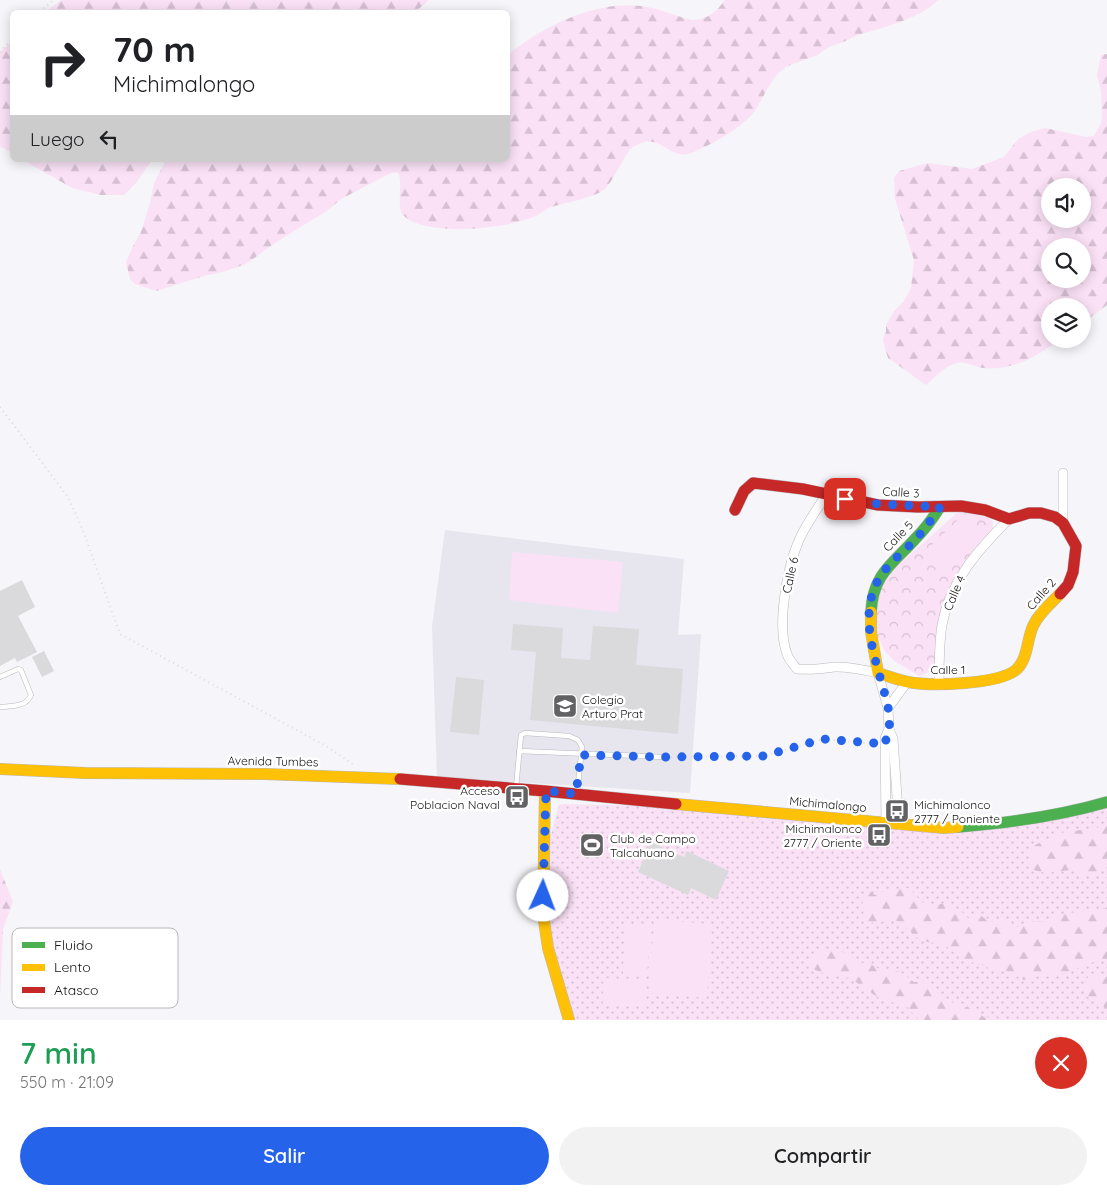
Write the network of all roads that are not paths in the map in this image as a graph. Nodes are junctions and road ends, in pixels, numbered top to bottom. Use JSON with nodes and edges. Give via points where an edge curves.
{"nodes":[{"id":1,"x":1062,"y":473,"type":"dead end"},
{"id":2,"x":826,"y":495,"type":"junction"},
{"id":3,"x":940,"y":507,"type":"junction"},
{"id":4,"x":735,"y":510,"type":"dead end"},
{"id":5,"x":1009,"y":519,"type":"junction"},
{"id":6,"x":1063,"y":523,"type":"junction"},
{"id":7,"x":790,"y":662,"type":"joint"},
{"id":8,"x":1017,"y":669,"type":"joint"},
{"id":9,"x":878,"y":673,"type":"junction"},
{"id":10,"x":0,"y":678,"type":"edge"},
{"id":11,"x":907,"y":682,"type":"junction"},
{"id":12,"x":939,"y":683,"type":"junction"},
{"id":13,"x":0,"y":707,"type":"edge"},
{"id":14,"x":888,"y":708,"type":"junction"},
{"id":15,"x":889,"y":729,"type":"junction"},
{"id":16,"x":519,"y":752,"type":"junction"},
{"id":17,"x":581,"y":755,"type":"junction"},
{"id":18,"x":664,"y":757,"type":"road end"},
{"id":19,"x":0,"y":769,"type":"edge"},
{"id":20,"x":516,"y":789,"type":"junction"},
{"id":21,"x":546,"y":791,"type":"junction"},
{"id":22,"x":576,"y":794,"type":"junction"},
{"id":23,"x":1107,"y":802,"type":"edge"},
{"id":24,"x":886,"y":823,"type":"junction"},
{"id":25,"x":898,"y":824,"type":"junction"},
{"id":26,"x":568,"y":1020,"type":"edge"}],
"edges":[{"from":1,"to":6,"type":"street"},
{"from":2,"to":3,"type":"main road","name":"Calle 3","via":[[878,504]]},
{"from":2,"to":4,"type":"main road","name":"Calle 3","via":[[803,489],[753,484],[743,492]]},
{"from":2,"to":7,"type":"street","name":"Calle 6","via":[[802,534],[788,577],[783,630]]},
{"from":3,"to":5,"type":"main road","name":"Calle 3","via":[[985,510]]},
{"from":3,"to":9,"type":"main road","name":"Calle 5","via":[[930,523],[888,566],[874,590],[869,627]]},
{"from":5,"to":6,"type":"main road","via":[[1041,513],[1054,516]]},
{"from":5,"to":12,"type":"street","name":"Calle 4","via":[[967,566],[954,589],[942,625]]},
{"from":6,"to":8,"type":"main road","name":"Calle 2","via":[[1076,546],[1073,572],[1068,584],[1032,628],[1024,658]]},
{"from":7,"to":9,"type":"street","name":"Calle 1","via":[[798,669],[813,671],[836,667]]},
{"from":8,"to":12,"type":"main road","name":"Calle 1","via":[[1003,677]]},
{"from":9,"to":11,"type":"main road","name":"Calle 1"},
{"from":9,"to":14,"type":"street"},
{"from":10,"to":13,"type":"lane","via":[[21,670],[31,696],[21,705]]},
{"from":11,"to":12,"type":"main road","name":"Calle 1"},
{"from":11,"to":14,"type":"street"},
{"from":14,"to":15,"type":"street"},
{"from":15,"to":24,"type":"street","via":[[885,738]]},
{"from":15,"to":25,"type":"street","via":[[893,739]]},
{"from":16,"to":17,"type":"lane"},
{"from":16,"to":17,"type":"lane","via":[[521,735],[525,733],[569,736],[578,740]]},
{"from":16,"to":20,"type":"lane"},
{"from":17,"to":18,"type":"lane"},
{"from":17,"to":22,"type":"lane"},
{"from":19,"to":20,"type":"main road","name":"Avenida Tumbes","via":[[371,777]]},
{"from":20,"to":21,"type":"main road","name":"Avenida Tumbes"},
{"from":21,"to":22,"type":"main road","name":"Michimalongo"},
{"from":21,"to":26,"type":"main road","via":[[542,914]]},
{"from":22,"to":24,"type":"main road","name":"Michimalongo"},
{"from":23,"to":25,"type":"main road","name":"Michimalongo","via":[[999,824],[949,828]]},
{"from":24,"to":25,"type":"main road","name":"Michimalongo"}]}
